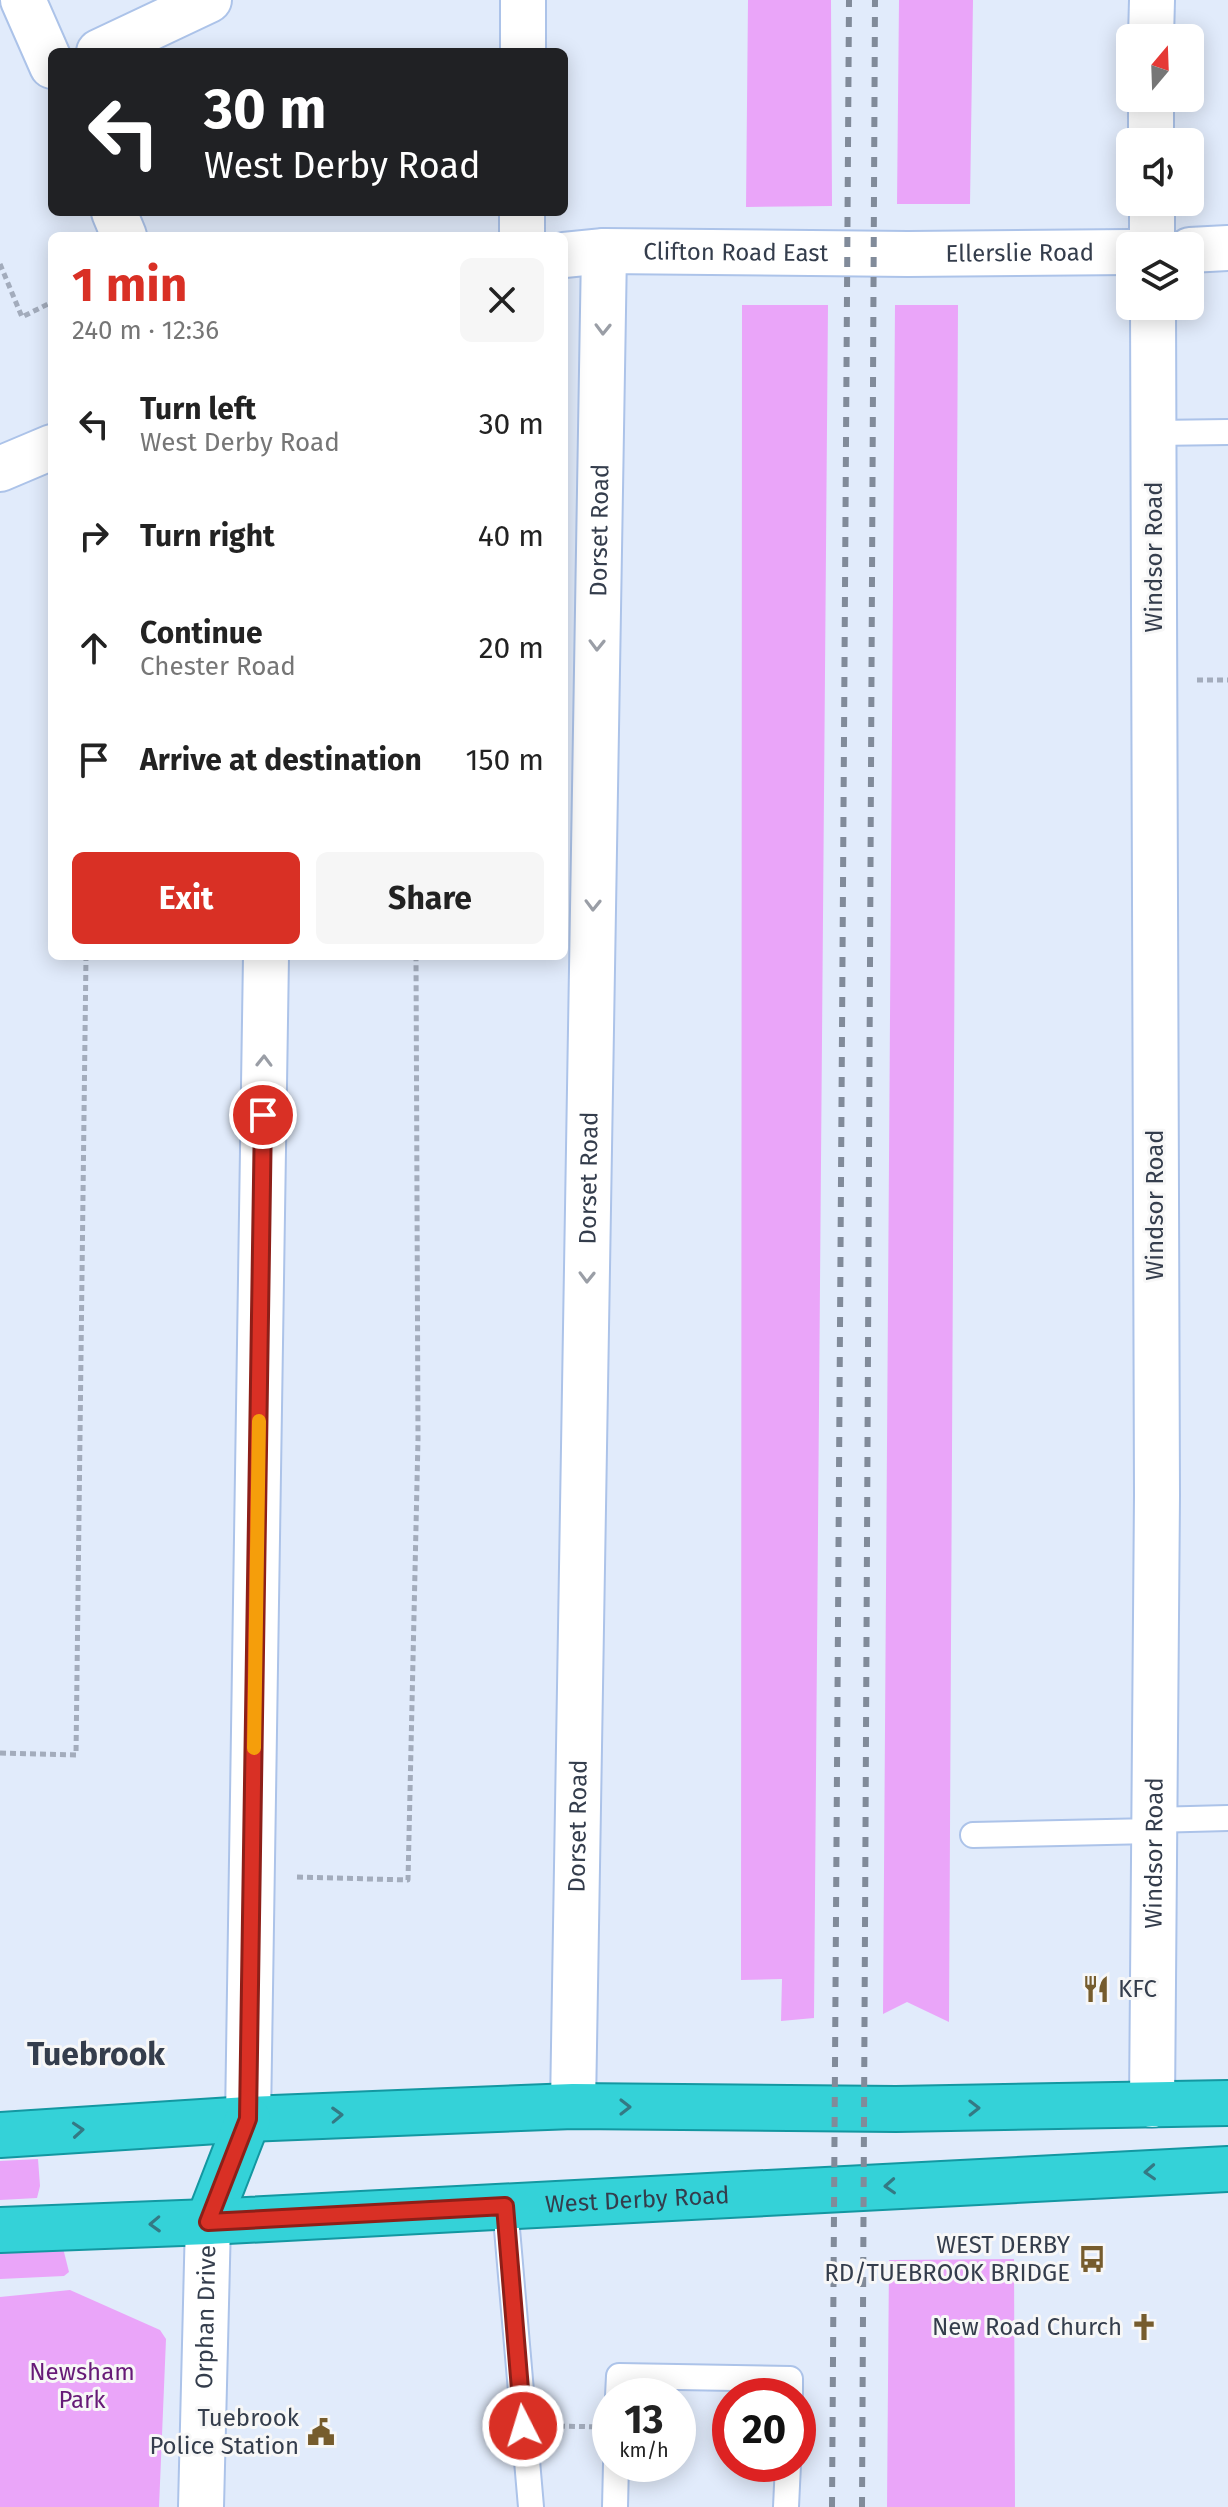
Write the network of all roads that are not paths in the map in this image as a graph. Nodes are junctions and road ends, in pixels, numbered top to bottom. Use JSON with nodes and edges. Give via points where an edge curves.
{"nodes":[{"id":1,"x":23,"y":0,"type":"edge"},
{"id":2,"x":209,"y":0,"type":"edge"},
{"id":3,"x":523,"y":0,"type":"edge"},
{"id":4,"x":1152,"y":0,"type":"edge"},
{"id":5,"x":1151,"y":24,"type":"edge"},
{"id":6,"x":107,"y":48,"type":"edge"},
{"id":7,"x":523,"y":48,"type":"edge"},
{"id":8,"x":48,"y":57,"type":"edge"},
{"id":9,"x":1228,"y":248,"type":"edge"},
{"id":10,"x":1204,"y":249,"type":"edge"},
{"id":11,"x":1116,"y":252,"type":"edge"},
{"id":12,"x":584,"y":253,"type":"edge"},
{"id":13,"x":908,"y":254,"type":"joint"},
{"id":14,"x":1153,"y":320,"type":"edge"},
{"id":15,"x":1228,"y":432,"type":"edge"},
{"id":16,"x":1154,"y":433,"type":"junction"},
{"id":17,"x":48,"y":449,"type":"edge"},
{"id":18,"x":0,"y":469,"type":"edge"},
{"id":19,"x":266,"y":960,"type":"edge"},
{"id":20,"x":1228,"y":1818,"type":"edge"},
{"id":21,"x":1152,"y":1826,"type":"junction"},
{"id":22,"x":973,"y":1835,"type":"dead end"},
{"id":23,"x":1228,"y":2103,"type":"edge"},
{"id":24,"x":1152,"y":2105,"type":"junction"},
{"id":25,"x":573,"y":2106,"type":"junction"},
{"id":26,"x":248,"y":2119,"type":"junction"},
{"id":27,"x":0,"y":2135,"type":"edge"},
{"id":28,"x":1228,"y":2169,"type":"edge"},
{"id":29,"x":505,"y":2206,"type":"junction"},
{"id":30,"x":208,"y":2222,"type":"junction"},
{"id":31,"x":0,"y":2230,"type":"edge"},
{"id":32,"x":619,"y":2378,"type":"edge"},
{"id":33,"x":733,"y":2378,"type":"edge"},
{"id":34,"x":616,"y":2482,"type":"edge"},
{"id":35,"x":787,"y":2482,"type":"edge"},
{"id":36,"x":201,"y":2507,"type":"edge"},
{"id":37,"x":531,"y":2507,"type":"edge"},
{"id":38,"x":615,"y":2507,"type":"edge"},
{"id":39,"x":786,"y":2507,"type":"edge"}],
"edges":[{"from":1,"to":8,"type":"street"},
{"from":2,"to":6,"type":"street"},
{"from":3,"to":7,"type":"street"},
{"from":4,"to":5,"type":"street"},
{"from":9,"to":10,"type":"street"},
{"from":11,"to":13,"type":"street","name":"Ellerslie Road"},
{"from":12,"to":13,"type":"street","name":"Clifton Road East"},
{"from":12,"to":25,"type":"street","name":"Dorset Road","one_way":true},
{"from":14,"to":16,"type":"street","name":"Windsor Road"},
{"from":15,"to":16,"type":"lane"},
{"from":16,"to":21,"type":"street","name":"Windsor Road","via":[[1157,1495]]},
{"from":17,"to":18,"type":"street"},
{"from":26,"to":19,"type":"street","one_way":true},
{"from":20,"to":21,"type":"lane"},
{"from":21,"to":22,"type":"lane"},
{"from":21,"to":24,"type":"street","name":"Windsor Road"},
{"from":23,"to":24,"type":"highway"},
{"from":25,"to":24,"type":"highway","one_way":true},
{"from":26,"to":25,"type":"highway","one_way":true},
{"from":27,"to":26,"type":"highway","one_way":true},
{"from":26,"to":30,"type":"highway"},
{"from":28,"to":29,"type":"highway","name":"West Derby Road","one_way":true},
{"from":29,"to":30,"type":"highway","name":"West Derby Road"},
{"from":29,"to":37,"type":"lane"},
{"from":30,"to":31,"type":"highway","name":"West Derby Road","one_way":true},
{"from":30,"to":36,"type":"street","name":"Orphan Drive"},
{"from":32,"to":33,"type":"lane"},
{"from":34,"to":38,"type":"lane"},
{"from":35,"to":39,"type":"lane"}]}
